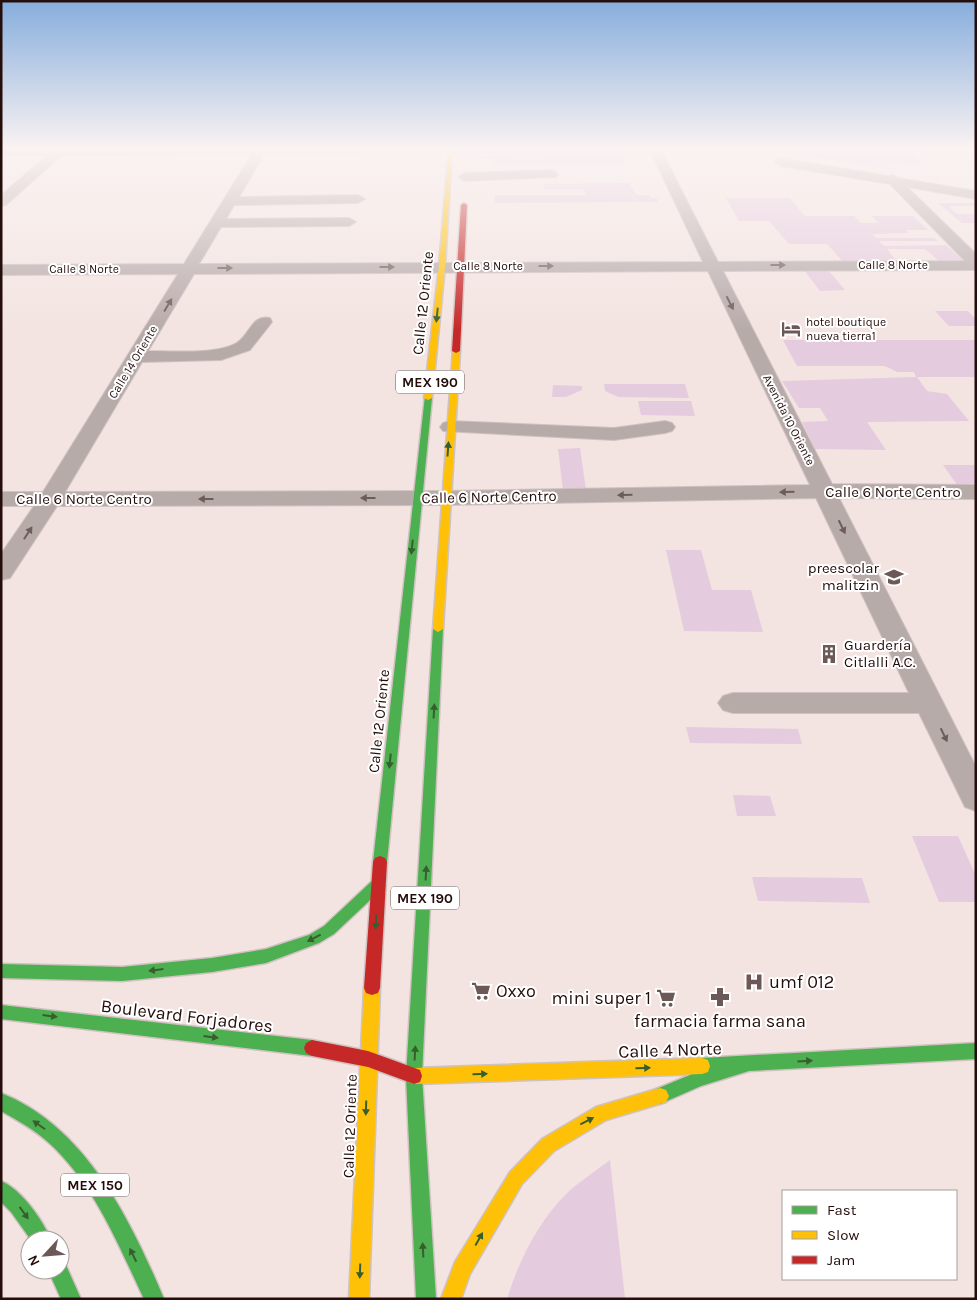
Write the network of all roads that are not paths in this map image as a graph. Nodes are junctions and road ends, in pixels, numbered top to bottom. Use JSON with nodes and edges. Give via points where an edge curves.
{"nodes":[{"id":1,"x":225,"y":209,"type":"edge"},
{"id":2,"x":446,"y":209,"type":"edge"},
{"id":3,"x":464,"y":209,"type":"edge"},
{"id":4,"x":687,"y":209,"type":"edge"},
{"id":5,"x":922,"y":209,"type":"edge"},
{"id":6,"x":349,"y":222,"type":"dead end"},
{"id":7,"x":217,"y":223,"type":"junction"},
{"id":8,"x":976,"y":264,"type":"edge"},
{"id":9,"x":711,"y":265,"type":"junction"},
{"id":10,"x":442,"y":266,"type":"junction"},
{"id":11,"x":462,"y":266,"type":"junction"},
{"id":12,"x":189,"y":268,"type":"junction"},
{"id":13,"x":1,"y":270,"type":"edge"},
{"id":14,"x":264,"y":322,"type":"dead end"},
{"id":15,"x":136,"y":357,"type":"junction"},
{"id":16,"x":450,"y":427,"type":"junction"},
{"id":17,"x":665,"y":427,"type":"dead end"},
{"id":18,"x":824,"y":492,"type":"junction"},
{"id":19,"x":976,"y":492,"type":"edge"},
{"id":20,"x":417,"y":498,"type":"junction"},
{"id":21,"x":445,"y":498,"type":"junction"},
{"id":22,"x":1,"y":499,"type":"edge"},
{"id":23,"x":50,"y":499,"type":"junction"},
{"id":24,"x":1,"y":574,"type":"edge"},
{"id":25,"x":733,"y":703,"type":"dead end"},
{"id":26,"x":928,"y":703,"type":"junction"},
{"id":27,"x":976,"y":799,"type":"edge"},
{"id":28,"x":378,"y":884,"type":"junction"},
{"id":29,"x":1,"y":971,"type":"edge"},
{"id":30,"x":1,"y":1012,"type":"edge"},
{"id":31,"x":976,"y":1051,"type":"edge"},
{"id":32,"x":368,"y":1059,"type":"junction"},
{"id":33,"x":745,"y":1064,"type":"junction"},
{"id":34,"x":414,"y":1076,"type":"junction"},
{"id":35,"x":1,"y":1101,"type":"edge"},
{"id":36,"x":1,"y":1190,"type":"edge"},
{"id":37,"x":35,"y":1230,"type":"edge"},
{"id":38,"x":62,"y":1280,"type":"edge"},
{"id":39,"x":71,"y":1299,"type":"edge"},
{"id":40,"x":154,"y":1299,"type":"edge"},
{"id":41,"x":360,"y":1299,"type":"edge"},
{"id":42,"x":426,"y":1299,"type":"edge"},
{"id":43,"x":451,"y":1299,"type":"edge"}],
"edges":[{"from":1,"to":7,"type":"street","name":"Calle 14 Oriente"},
{"from":2,"to":10,"type":"main road","name":"Calle 12 Oriente","number":"MEX 190"},
{"from":3,"to":11,"type":"main road","number":"MEX 190"},
{"from":4,"to":9,"type":"street","name":"Avenida 10 Oriente"},
{"from":5,"to":8,"type":"street"},
{"from":6,"to":7,"type":"street"},
{"from":7,"to":12,"type":"street","name":"Calle 14 Oriente"},
{"from":9,"to":8,"type":"street","name":"Calle 8 Norte","one_way":true},
{"from":11,"to":9,"type":"street","name":"Calle 8 Norte","one_way":true},
{"from":9,"to":18,"type":"street","name":"Avenida 10 Oriente","one_way":true},
{"from":10,"to":11,"type":"street","name":"Calle 8 Norte"},
{"from":12,"to":10,"type":"street","name":"Calle 8 Norte","one_way":true},
{"from":10,"to":20,"type":"main road","name":"Calle 12 Oriente","number":"MEX 190","one_way":true},
{"from":11,"to":16,"type":"main road","number":"MEX 190"},
{"from":12,"to":13,"type":"street","name":"Calle 8 Norte"},
{"from":15,"to":12,"type":"street","name":"Calle 14 Oriente","one_way":true},
{"from":14,"to":15,"type":"street","via":[[244,346],[215,356]]},
{"from":15,"to":23,"type":"street","name":"Calle 14 Oriente"},
{"from":16,"to":17,"type":"street","via":[[614,434]]},
{"from":21,"to":16,"type":"main road","number":"MEX 190","one_way":true},
{"from":18,"to":19,"type":"street","name":"Calle 6 Norte Centro"},
{"from":18,"to":21,"type":"street","name":"Calle 6 Norte Centro","one_way":true},
{"from":18,"to":26,"type":"street","name":"Avenida 10 Oriente","one_way":true},
{"from":20,"to":21,"type":"street","name":"Calle 6 Norte Centro"},
{"from":20,"to":23,"type":"street","name":"Calle 6 Norte Centro","one_way":true},
{"from":20,"to":28,"type":"main road","name":"Calle 12 Oriente","number":"MEX 190","one_way":true},
{"from":34,"to":21,"type":"main road","number":"MEX 190","one_way":true},
{"from":22,"to":23,"type":"street","name":"Calle 6 Norte Centro"},
{"from":24,"to":23,"type":"street","name":"Calle 14 Oriente","one_way":true},
{"from":25,"to":26,"type":"street"},
{"from":26,"to":27,"type":"street","name":"Avenida 10 Oriente","one_way":true},
{"from":28,"to":29,"type":"main road","one_way":true,"via":[[329,930],[298,946],[266,956],[122,974]]},
{"from":28,"to":32,"type":"main road","name":"Calle 12 Oriente","number":"MEX 190","one_way":true},
{"from":30,"to":32,"type":"main road","name":"Boulevard Forjadores","one_way":true,"via":[[316,1049]]},
{"from":33,"to":31,"type":"main road","name":"Calle 4 Norte","one_way":true},
{"from":32,"to":34,"type":"main road","name":"Calle 4 Norte"},
{"from":32,"to":41,"type":"main road","name":"Calle 12 Oriente","number":"MEX 190","one_way":true},
{"from":34,"to":33,"type":"main road","name":"Calle 4 Norte","one_way":true},
{"from":43,"to":33,"type":"main road","one_way":true,"via":[[462,1269],[516,1178],[548,1145],[602,1113],[655,1098],[698,1079]]},
{"from":42,"to":34,"type":"main road","number":"MEX 190","one_way":true},
{"from":40,"to":35,"type":"main road","number":"MEX 150","one_way":true,"via":[[110,1208],[82,1166],[49,1132]]},
{"from":36,"to":37,"type":"main road","one_way":true,"via":[[18,1205]]},
{"from":38,"to":39,"type":"main road"}]}
